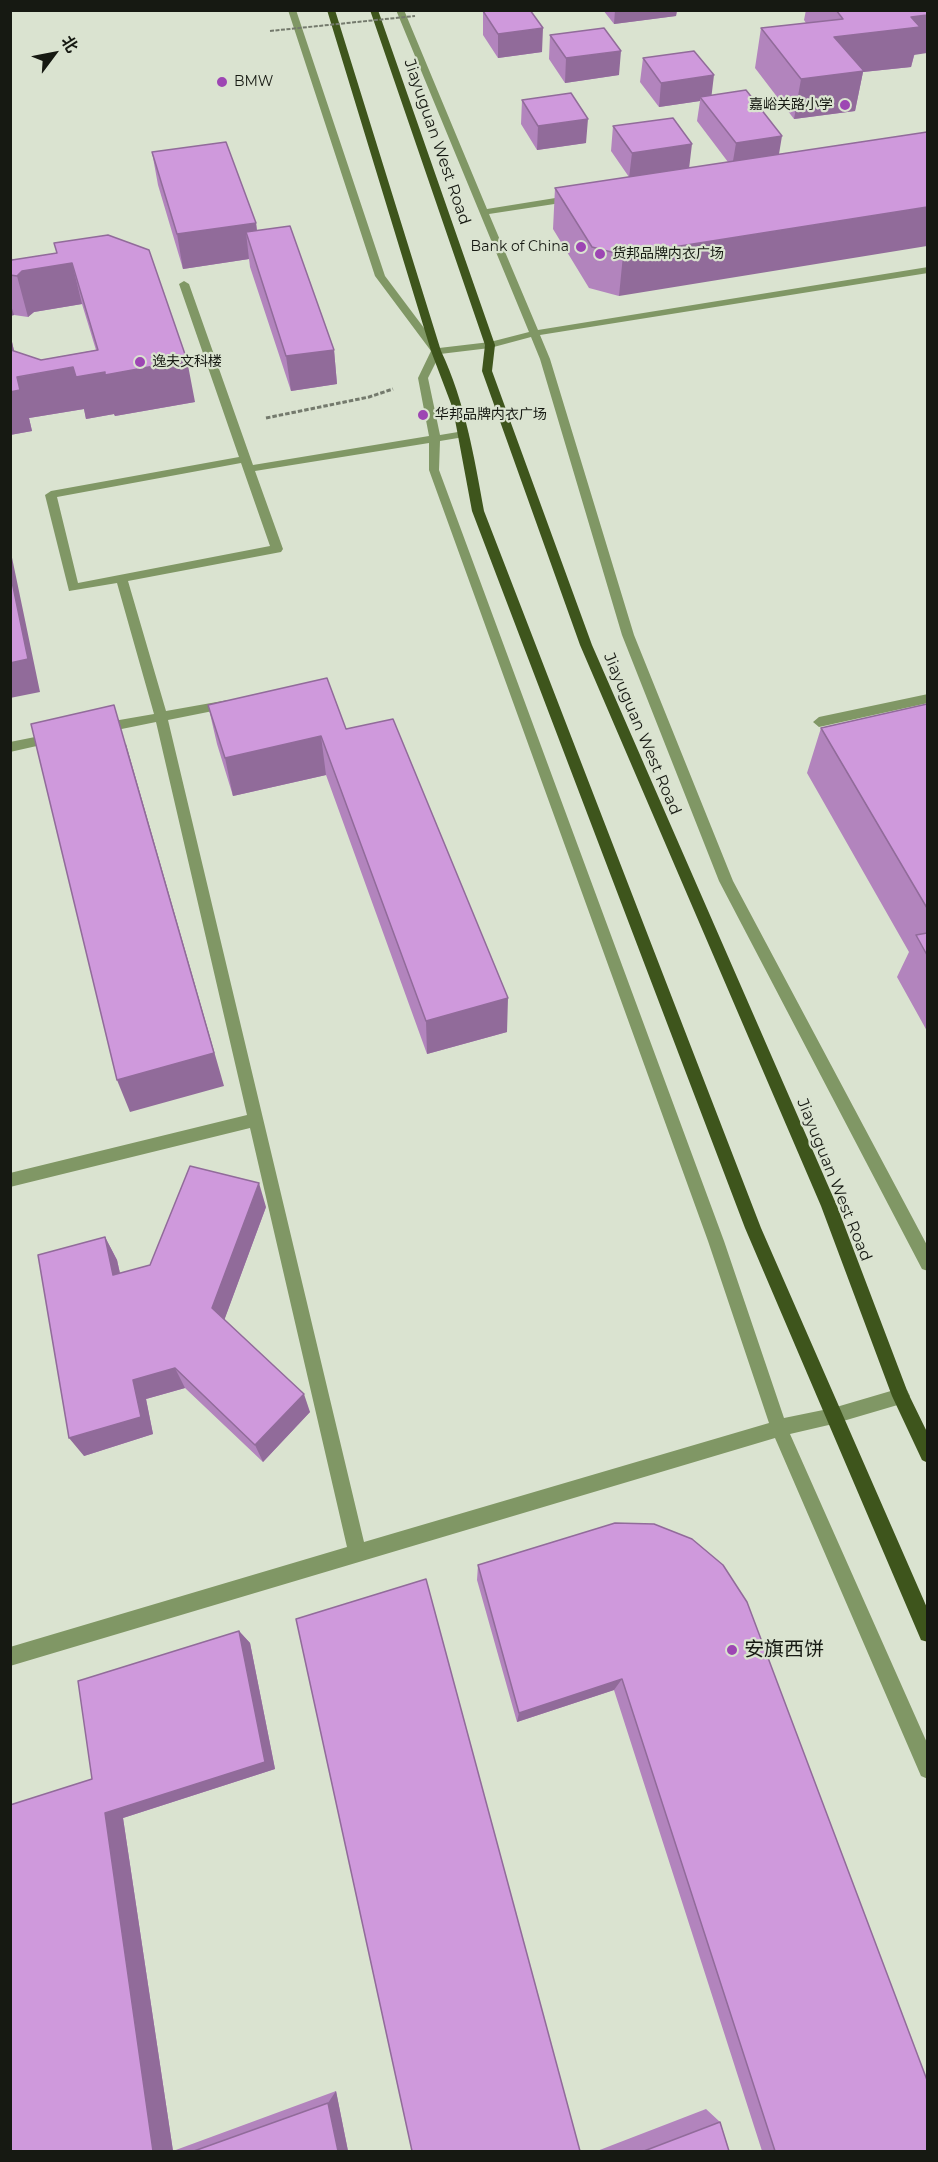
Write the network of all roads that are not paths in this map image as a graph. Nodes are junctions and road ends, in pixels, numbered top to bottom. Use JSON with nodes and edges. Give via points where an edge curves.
{"nodes":[{"id":1,"x":292,"y":10,"type":"edge"},
{"id":2,"x":330,"y":10,"type":"edge"},
{"id":3,"x":374,"y":10,"type":"edge"},
{"id":4,"x":400,"y":10,"type":"edge"},
{"id":5,"x":588,"y":195,"type":"edge"},
{"id":6,"x":485,"y":212,"type":"junction"},
{"id":7,"x":927,"y":270,"type":"edge"},
{"id":8,"x":184,"y":284,"type":"dead end"},
{"id":9,"x":535,"y":333,"type":"junction"},
{"id":10,"x":490,"y":345,"type":"junction"},
{"id":11,"x":436,"y":351,"type":"junction"},
{"id":12,"x":464,"y":434,"type":"junction"},
{"id":13,"x":435,"y":437,"type":"junction"},
{"id":14,"x":247,"y":464,"type":"junction"},
{"id":15,"x":122,"y":579,"type":"junction"},
{"id":16,"x":927,"y":698,"type":"edge"},
{"id":17,"x":243,"y":701,"type":"edge"},
{"id":18,"x":161,"y":716,"type":"junction"},
{"id":19,"x":819,"y":722,"type":"dead end"},
{"id":20,"x":91,"y":731,"type":"edge"},
{"id":21,"x":68,"y":735,"type":"edge"},
{"id":22,"x":10,"y":747,"type":"edge"},
{"id":23,"x":256,"y":1120,"type":"junction"},
{"id":24,"x":10,"y":1180,"type":"edge"},
{"id":25,"x":927,"y":1264,"type":"edge"},
{"id":26,"x":901,"y":1396,"type":"junction"},
{"id":27,"x":833,"y":1416,"type":"junction"},
{"id":28,"x":780,"y":1428,"type":"junction"},
{"id":29,"x":927,"y":1454,"type":"edge"},
{"id":30,"x":358,"y":1554,"type":"junction"},
{"id":31,"x":927,"y":1633,"type":"edge"},
{"id":32,"x":10,"y":1656,"type":"edge"},
{"id":33,"x":927,"y":1768,"type":"edge"}],
"edges":[{"from":1,"to":11,"type":"street","via":[[380,276]]},
{"from":2,"to":11,"type":"main road"},
{"from":3,"to":10,"type":"main road","name":"Jiayuguan West Road"},
{"from":4,"to":6,"type":"street","name":"Jiayuguan West Road"},
{"from":5,"to":6,"type":"street"},
{"from":6,"to":9,"type":"street","name":"Jiayuguan West Road"},
{"from":7,"to":9,"type":"street"},
{"from":8,"to":14,"type":"street"},
{"from":9,"to":10,"type":"street"},
{"from":9,"to":25,"type":"street","name":"Jiayuguan West Road","via":[[628,635],[726,882]]},
{"from":10,"to":11,"type":"street"},
{"from":10,"to":26,"type":"main road","name":"Jiayuguan West Road","via":[[487,371],[586,645],[830,1206]]},
{"from":11,"to":12,"type":"main road","via":[[448,373]]},
{"from":11,"to":13,"type":"street","via":[[423,378]]},
{"from":12,"to":13,"type":"street"},
{"from":12,"to":27,"type":"main road","via":[[478,511],[753,1227]]},
{"from":13,"to":14,"type":"street","via":[[319,459]]},
{"from":13,"to":28,"type":"street","via":[[434,470],[712,1230]]},
{"from":14,"to":15,"type":"street","via":[[277,549]]},
{"from":14,"to":15,"type":"street","via":[[51,495],[73,588]]},
{"from":15,"to":18,"type":"street"},
{"from":16,"to":19,"type":"street"},
{"from":17,"to":18,"type":"street"},
{"from":18,"to":20,"type":"street"},
{"from":18,"to":23,"type":"street"},
{"from":21,"to":22,"type":"street"},
{"from":23,"to":24,"type":"street"},
{"from":23,"to":30,"type":"street"},
{"from":26,"to":27,"type":"street"},
{"from":26,"to":29,"type":"main road","name":"Jiayuguan West Road"},
{"from":27,"to":28,"type":"street"},
{"from":27,"to":31,"type":"main road"},
{"from":28,"to":30,"type":"street"},
{"from":28,"to":33,"type":"street"},
{"from":30,"to":32,"type":"street"}]}
